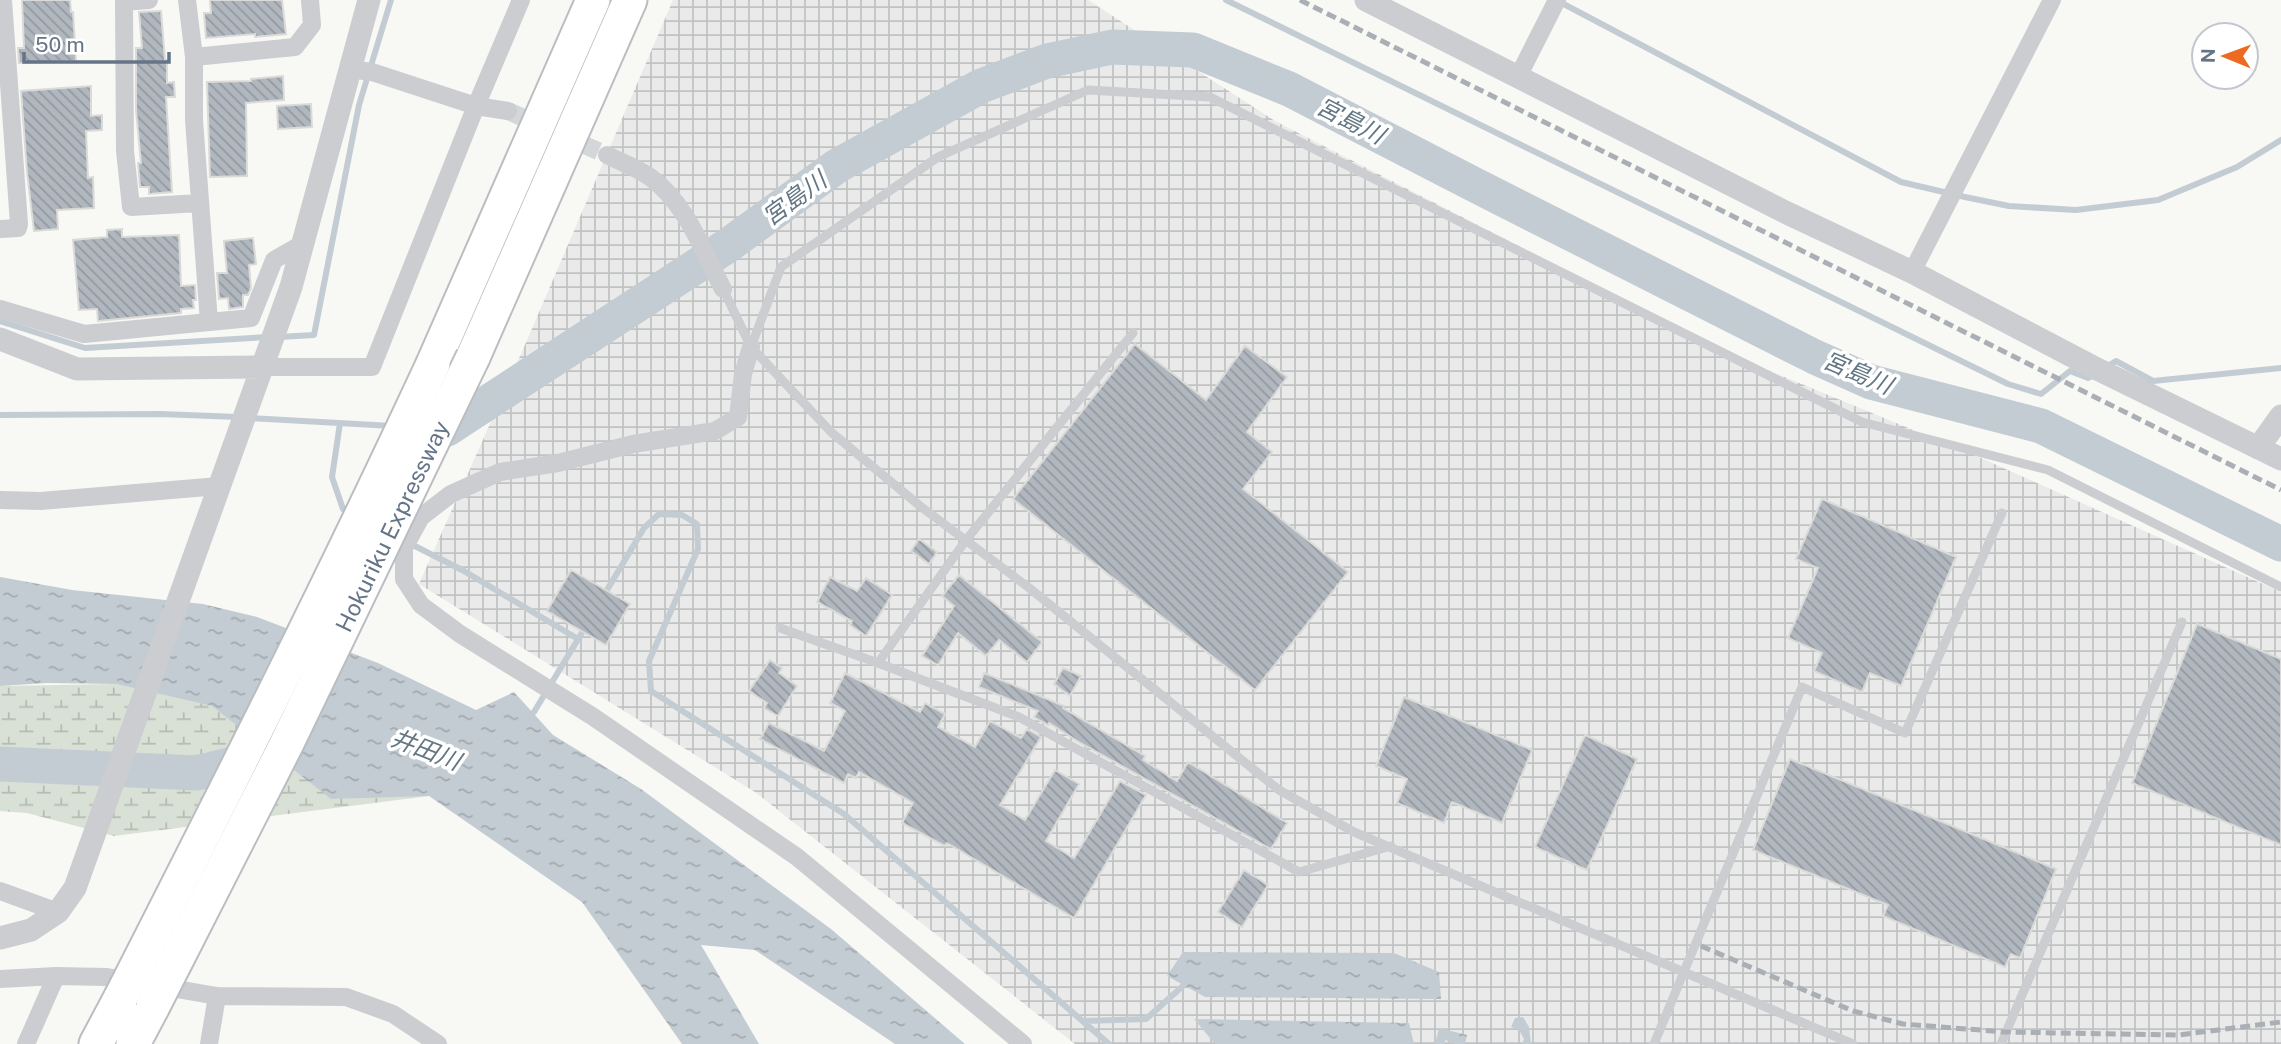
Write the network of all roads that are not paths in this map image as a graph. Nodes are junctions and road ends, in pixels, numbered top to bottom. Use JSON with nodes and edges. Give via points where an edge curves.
{"nodes":[{"id":1,"x":3,"y":0,"type":"edge"},
{"id":2,"x":149,"y":0,"type":"edge"},
{"id":3,"x":187,"y":0,"type":"edge"},
{"id":4,"x":310,"y":0,"type":"edge"},
{"id":5,"x":369,"y":0,"type":"edge"},
{"id":6,"x":522,"y":0,"type":"edge"},
{"id":7,"x":593,"y":0,"type":"edge"},
{"id":8,"x":630,"y":0,"type":"edge"},
{"id":9,"x":1366,"y":0,"type":"edge"},
{"id":10,"x":1557,"y":0,"type":"edge"},
{"id":11,"x":2052,"y":0,"type":"edge"},
{"id":12,"x":194,"y":57,"type":"junction"},
{"id":13,"x":349,"y":69,"type":"junction"},
{"id":14,"x":1518,"y":77,"type":"junction"},
{"id":15,"x":476,"y":106,"type":"junction"},
{"id":16,"x":508,"y":111,"type":"tunnel mouth"},
{"id":17,"x":607,"y":155,"type":"tunnel mouth"},
{"id":18,"x":200,"y":203,"type":"junction"},
{"id":19,"x":0,"y":229,"type":"edge"},
{"id":20,"x":302,"y":244,"type":"junction"},
{"id":21,"x":1912,"y":272,"type":"junction"},
{"id":22,"x":723,"y":289,"type":"joint"},
{"id":23,"x":0,"y":309,"type":"edge"},
{"id":24,"x":209,"y":322,"type":"junction"},
{"id":25,"x":1133,"y":333,"type":"dead end"},
{"id":26,"x":0,"y":340,"type":"edge"},
{"id":27,"x":751,"y":347,"type":"junction"},
{"id":28,"x":262,"y":367,"type":"junction"},
{"id":29,"x":2281,"y":416,"type":"edge"},
{"id":30,"x":2258,"y":448,"type":"junction"},
{"id":31,"x":2281,"y":458,"type":"edge"},
{"id":32,"x":216,"y":496,"type":"junction"},
{"id":33,"x":0,"y":500,"type":"edge"},
{"id":34,"x":2002,"y":513,"type":"dead end"},
{"id":35,"x":965,"y":540,"type":"junction"},
{"id":36,"x":2281,"y":587,"type":"edge"},
{"id":37,"x":2182,"y":622,"type":"dead end"},
{"id":38,"x":780,"y":628,"type":"dead end"},
{"id":39,"x":878,"y":663,"type":"junction"},
{"id":40,"x":1391,"y":846,"type":"junction"},
{"id":41,"x":0,"y":891,"type":"edge"},
{"id":42,"x":58,"y":912,"type":"junction"},
{"id":43,"x":0,"y":938,"type":"edge"},
{"id":44,"x":1685,"y":972,"type":"junction"},
{"id":45,"x":56,"y":976,"type":"junction"},
{"id":46,"x":0,"y":979,"type":"edge"},
{"id":47,"x":217,"y":996,"type":"junction"},
{"id":48,"x":26,"y":1044,"type":"edge"},
{"id":49,"x":96,"y":1044,"type":"edge"},
{"id":50,"x":132,"y":1044,"type":"edge"},
{"id":51,"x":209,"y":1044,"type":"edge"},
{"id":52,"x":438,"y":1044,"type":"edge"},
{"id":53,"x":1023,"y":1044,"type":"edge"},
{"id":54,"x":1654,"y":1044,"type":"edge"},
{"id":55,"x":1853,"y":1044,"type":"edge"},
{"id":56,"x":2001,"y":1044,"type":"edge"}],
"edges":[{"from":1,"to":19,"type":"street","via":[[19,224],[18,228]]},
{"from":2,"to":18,"type":"street","via":[[124,2],[125,151],[131,207]]},
{"from":3,"to":12,"type":"street"},
{"from":4,"to":12,"type":"street","via":[[312,25],[295,47]]},
{"from":5,"to":13,"type":"street"},
{"from":6,"to":15,"type":"street"},
{"from":7,"to":49,"type":"highway","name":"Hokuriku Expressway","bridge":true,"via":[[376,485]]},
{"from":8,"to":50,"type":"highway","name":"Hokuriku Expressway","bridge":true,"via":[[472,357],[311,696]]},
{"from":9,"to":14,"type":"street"},
{"from":10,"to":14,"type":"street"},
{"from":11,"to":21,"type":"street"},
{"from":12,"to":18,"type":"street"},
{"from":13,"to":15,"type":"street","via":[[372,72]]},
{"from":13,"to":20,"type":"street"},
{"from":14,"to":21,"type":"street"},
{"from":15,"to":16,"type":"street"},
{"from":15,"to":28,"type":"street","via":[[372,367]]},
{"from":17,"to":22,"type":"street","via":[[648,176],[669,193]]},
{"from":18,"to":24,"type":"street"},
{"from":20,"to":24,"type":"street","via":[[274,260],[251,318]]},
{"from":20,"to":28,"type":"street"},
{"from":21,"to":30,"type":"street"},
{"from":22,"to":27,"type":"lane"},
{"from":23,"to":24,"type":"street","via":[[84,334]]},
{"from":25,"to":35,"type":"lane"},
{"from":26,"to":28,"type":"street","via":[[77,369]]},
{"from":27,"to":35,"type":"lane","via":[[831,432]]},
{"from":27,"to":36,"type":"lane","via":[[781,267],[937,157],[1088,90],[1210,97],[1862,422],[2048,470]]},
{"from":27,"to":53,"type":"street","via":[[738,417],[715,432],[500,472],[451,494],[421,517],[404,548],[404,579],[421,605],[460,634],[592,716],[797,857]]},
{"from":28,"to":32,"type":"street"},
{"from":29,"to":30,"type":"street"},
{"from":30,"to":31,"type":"street"},
{"from":32,"to":33,"type":"street"},
{"from":32,"to":42,"type":"street","via":[[75,888]]},
{"from":34,"to":44,"type":"lane","via":[[1905,733],[1802,687]]},
{"from":35,"to":39,"type":"lane"},
{"from":35,"to":40,"type":"lane","via":[[1279,790],[1354,832]]},
{"from":37,"to":56,"type":"lane"},
{"from":38,"to":39,"type":"lane"},
{"from":39,"to":40,"type":"lane","via":[[1019,717],[1299,872]]},
{"from":40,"to":44,"type":"lane"},
{"from":41,"to":42,"type":"street"},
{"from":42,"to":43,"type":"street","via":[[31,930]]},
{"from":44,"to":54,"type":"lane"},
{"from":44,"to":55,"type":"lane"},
{"from":45,"to":46,"type":"street"},
{"from":45,"to":47,"type":"street","via":[[107,977]]},
{"from":45,"to":48,"type":"street"},
{"from":47,"to":51,"type":"street"},
{"from":47,"to":52,"type":"street","via":[[346,997],[393,1014]]}]}
